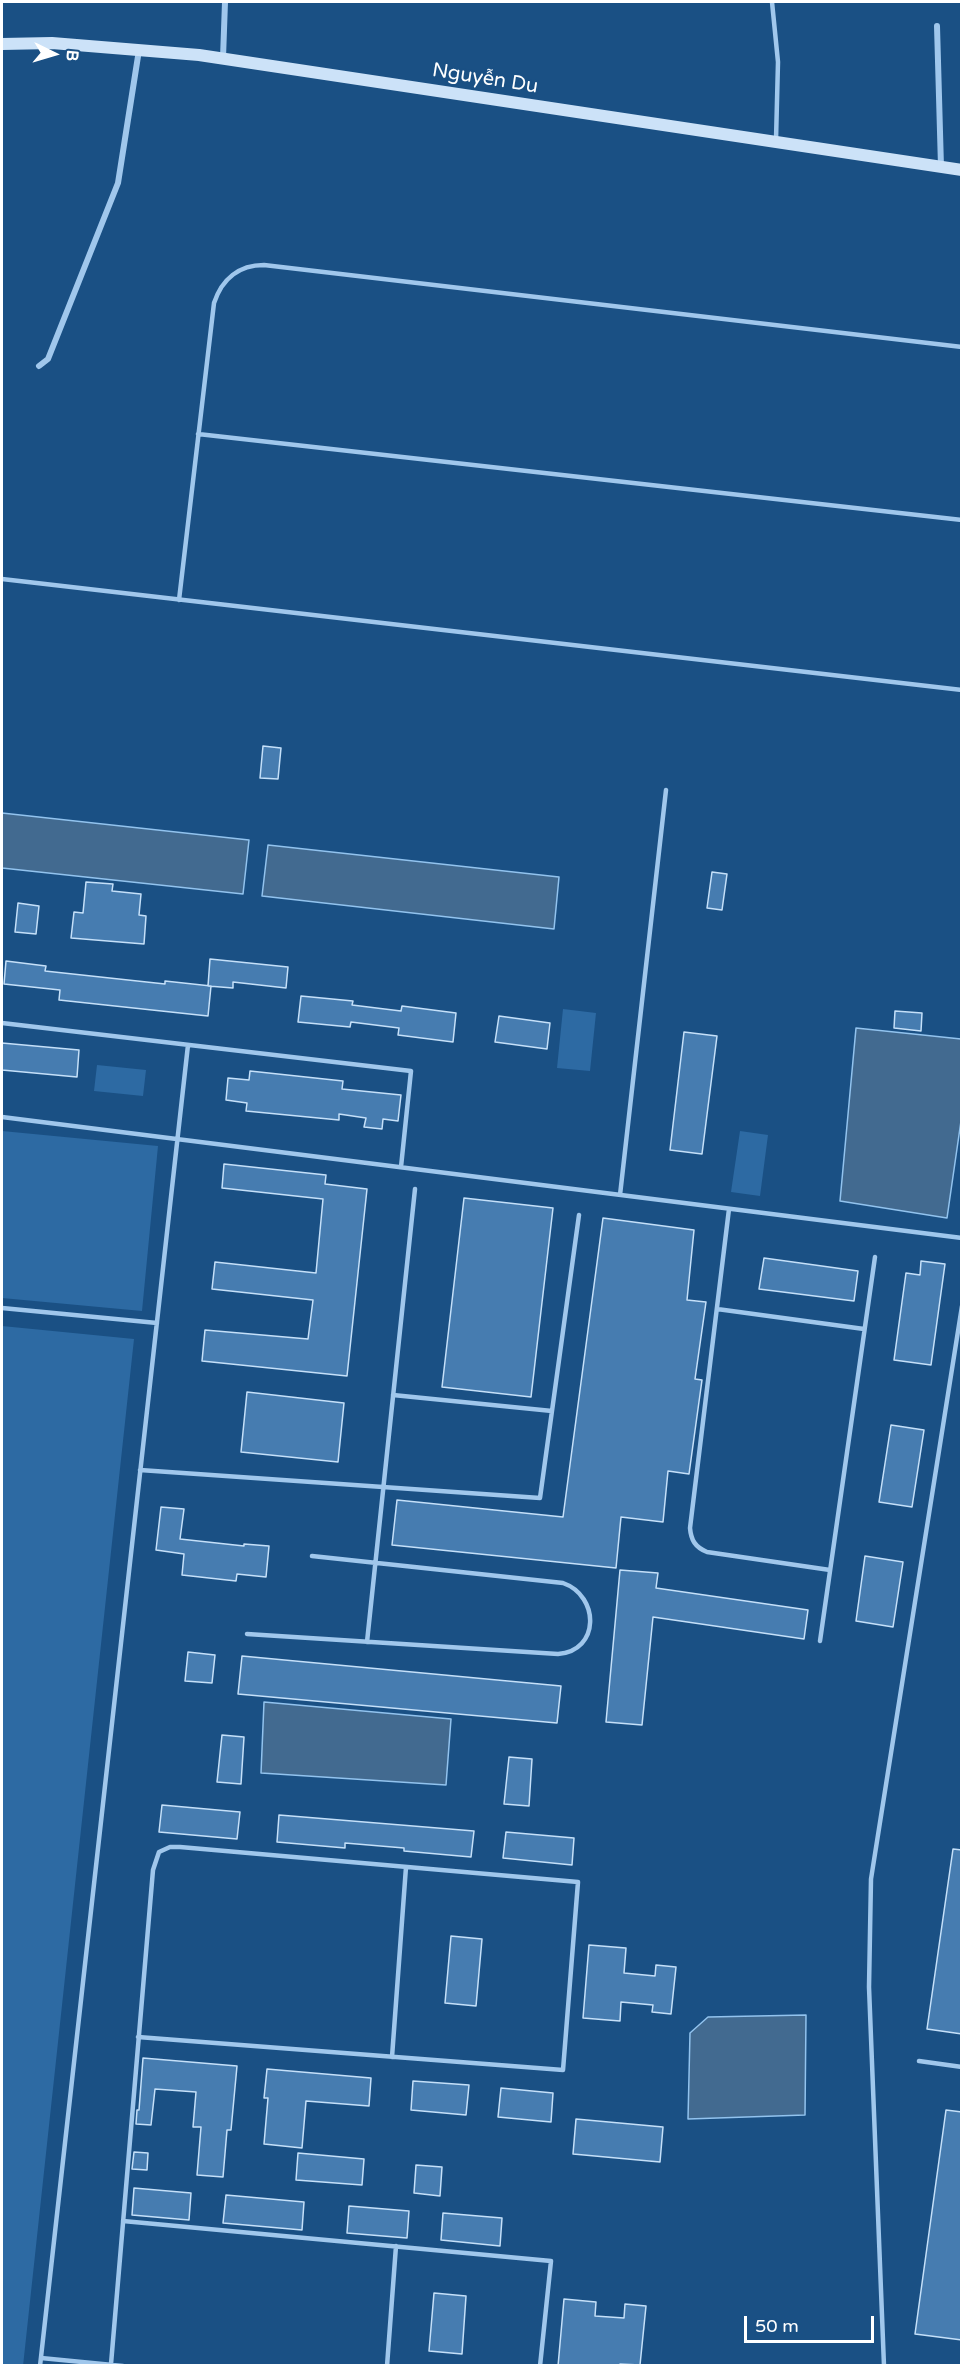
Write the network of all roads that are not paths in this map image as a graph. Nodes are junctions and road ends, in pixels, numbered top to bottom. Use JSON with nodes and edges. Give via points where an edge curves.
{"nodes":[{"id":1,"x":225,"y":2,"type":"edge"},
{"id":2,"x":772,"y":2,"type":"edge"},
{"id":3,"x":937,"y":26,"type":"dead end"},
{"id":4,"x":2,"y":44,"type":"edge"},
{"id":5,"x":139,"y":50,"type":"junction"},
{"id":6,"x":223,"y":58,"type":"junction"},
{"id":7,"x":776,"y":143,"type":"junction"},
{"id":8,"x":941,"y":167,"type":"junction"},
{"id":9,"x":962,"y":170,"type":"edge"},
{"id":10,"x":962,"y":347,"type":"edge"},
{"id":11,"x":39,"y":366,"type":"dead end"},
{"id":12,"x":198,"y":434,"type":"junction"},
{"id":13,"x":962,"y":520,"type":"edge"},
{"id":14,"x":2,"y":579,"type":"edge"},
{"id":15,"x":179,"y":600,"type":"junction"},
{"id":16,"x":962,"y":690,"type":"edge"},
{"id":17,"x":666,"y":790,"type":"dead end"},
{"id":18,"x":2,"y":1023,"type":"edge"},
{"id":19,"x":188,"y":1045,"type":"junction"},
{"id":20,"x":2,"y":1117,"type":"edge"},
{"id":21,"x":177,"y":1139,"type":"junction"},
{"id":22,"x":401,"y":1167,"type":"junction"},
{"id":23,"x":415,"y":1189,"type":"dead end"},
{"id":24,"x":620,"y":1195,"type":"junction"},
{"id":25,"x":729,"y":1209,"type":"junction"},
{"id":26,"x":579,"y":1215,"type":"dead end"},
{"id":27,"x":962,"y":1238,"type":"edge"},
{"id":28,"x":875,"y":1257,"type":"dead end"},
{"id":29,"x":962,"y":1306,"type":"edge"},
{"id":30,"x":2,"y":1308,"type":"edge"},
{"id":31,"x":717,"y":1309,"type":"junction"},
{"id":32,"x":157,"y":1323,"type":"junction"},
{"id":33,"x":864,"y":1329,"type":"junction"},
{"id":34,"x":393,"y":1395,"type":"junction"},
{"id":35,"x":552,"y":1411,"type":"junction"},
{"id":36,"x":140,"y":1470,"type":"junction"},
{"id":37,"x":383,"y":1487,"type":"junction"},
{"id":38,"x":312,"y":1556,"type":"dead end"},
{"id":39,"x":375,"y":1563,"type":"junction"},
{"id":40,"x":830,"y":1570,"type":"junction"},
{"id":41,"x":248,"y":1634,"type":"dead end"},
{"id":42,"x":820,"y":1641,"type":"dead end"},
{"id":43,"x":367,"y":1642,"type":"junction"},
{"id":44,"x":406,"y":1867,"type":"junction"},
{"id":45,"x":138,"y":2037,"type":"junction"},
{"id":46,"x":392,"y":2057,"type":"junction"},
{"id":47,"x":919,"y":2061,"type":"dead end"},
{"id":48,"x":962,"y":2067,"type":"edge"},
{"id":49,"x":123,"y":2221,"type":"junction"},
{"id":50,"x":396,"y":2247,"type":"junction"},
{"id":51,"x":41,"y":2358,"type":"junction"},
{"id":52,"x":111,"y":2364,"type":"edge"},
{"id":53,"x":40,"y":2366,"type":"edge"},
{"id":54,"x":123,"y":2366,"type":"edge"},
{"id":55,"x":387,"y":2366,"type":"edge"},
{"id":56,"x":540,"y":2366,"type":"edge"},
{"id":57,"x":884,"y":2366,"type":"edge"}],
"edges":[{"from":1,"to":6,"type":"street"},
{"from":2,"to":7,"type":"lane","via":[[778,62]]},
{"from":3,"to":8,"type":"street"},
{"from":4,"to":5,"type":"main road","name":"Nguyễn Du","via":[[52,43]]},
{"from":5,"to":6,"type":"main road","name":"Nguyễn Du"},
{"from":5,"to":11,"type":"street","via":[[118,183],[48,360]]},
{"from":6,"to":7,"type":"main road","name":"Nguyễn Du"},
{"from":7,"to":8,"type":"main road","name":"Nguyễn Du"},
{"from":8,"to":9,"type":"main road","name":"Nguyễn Du"},
{"from":10,"to":12,"type":"lane","via":[[256,265],[230,276],[217,293]]},
{"from":12,"to":13,"type":"lane"},
{"from":12,"to":15,"type":"lane"},
{"from":14,"to":15,"type":"lane"},
{"from":15,"to":16,"type":"lane"},
{"from":17,"to":24,"type":"lane"},
{"from":18,"to":19,"type":"lane"},
{"from":19,"to":21,"type":"lane"},
{"from":19,"to":22,"type":"lane","via":[[411,1071]]},
{"from":20,"to":21,"type":"lane"},
{"from":21,"to":22,"type":"lane"},
{"from":21,"to":32,"type":"lane"},
{"from":22,"to":24,"type":"lane"},
{"from":23,"to":34,"type":"lane"},
{"from":24,"to":25,"type":"lane"},
{"from":25,"to":27,"type":"lane"},
{"from":25,"to":31,"type":"lane"},
{"from":26,"to":35,"type":"lane"},
{"from":28,"to":33,"type":"lane"},
{"from":29,"to":57,"type":"lane","via":[[871,1879],[869,1987]]},
{"from":30,"to":32,"type":"lane"},
{"from":31,"to":33,"type":"lane"},
{"from":31,"to":40,"type":"lane","via":[[690,1528],[692,1540],[707,1552]]},
{"from":32,"to":36,"type":"lane"},
{"from":33,"to":40,"type":"lane"},
{"from":34,"to":35,"type":"lane"},
{"from":34,"to":37,"type":"lane"},
{"from":35,"to":37,"type":"lane","via":[[540,1498]]},
{"from":36,"to":37,"type":"lane"},
{"from":36,"to":51,"type":"lane"},
{"from":37,"to":39,"type":"lane"},
{"from":38,"to":39,"type":"lane"},
{"from":39,"to":43,"type":"lane"},
{"from":39,"to":43,"type":"lane","via":[[562,1583],[582,1594],[590,1624],[579,1647],[558,1654]]},
{"from":40,"to":42,"type":"lane"},
{"from":41,"to":43,"type":"lane"},
{"from":44,"to":45,"type":"lane","via":[[180,1847],[165,1849],[156,1857],[153,1870]]},
{"from":44,"to":46,"type":"lane"},
{"from":44,"to":46,"type":"lane","via":[[578,1882],[562,2070]]},
{"from":45,"to":46,"type":"lane"},
{"from":45,"to":49,"type":"lane"},
{"from":47,"to":48,"type":"lane"},
{"from":49,"to":50,"type":"lane"},
{"from":49,"to":52,"type":"lane"},
{"from":50,"to":55,"type":"lane"},
{"from":50,"to":56,"type":"lane","via":[[551,2261]]},
{"from":51,"to":52,"type":"lane"},
{"from":51,"to":53,"type":"lane"},
{"from":52,"to":54,"type":"lane"}]}
